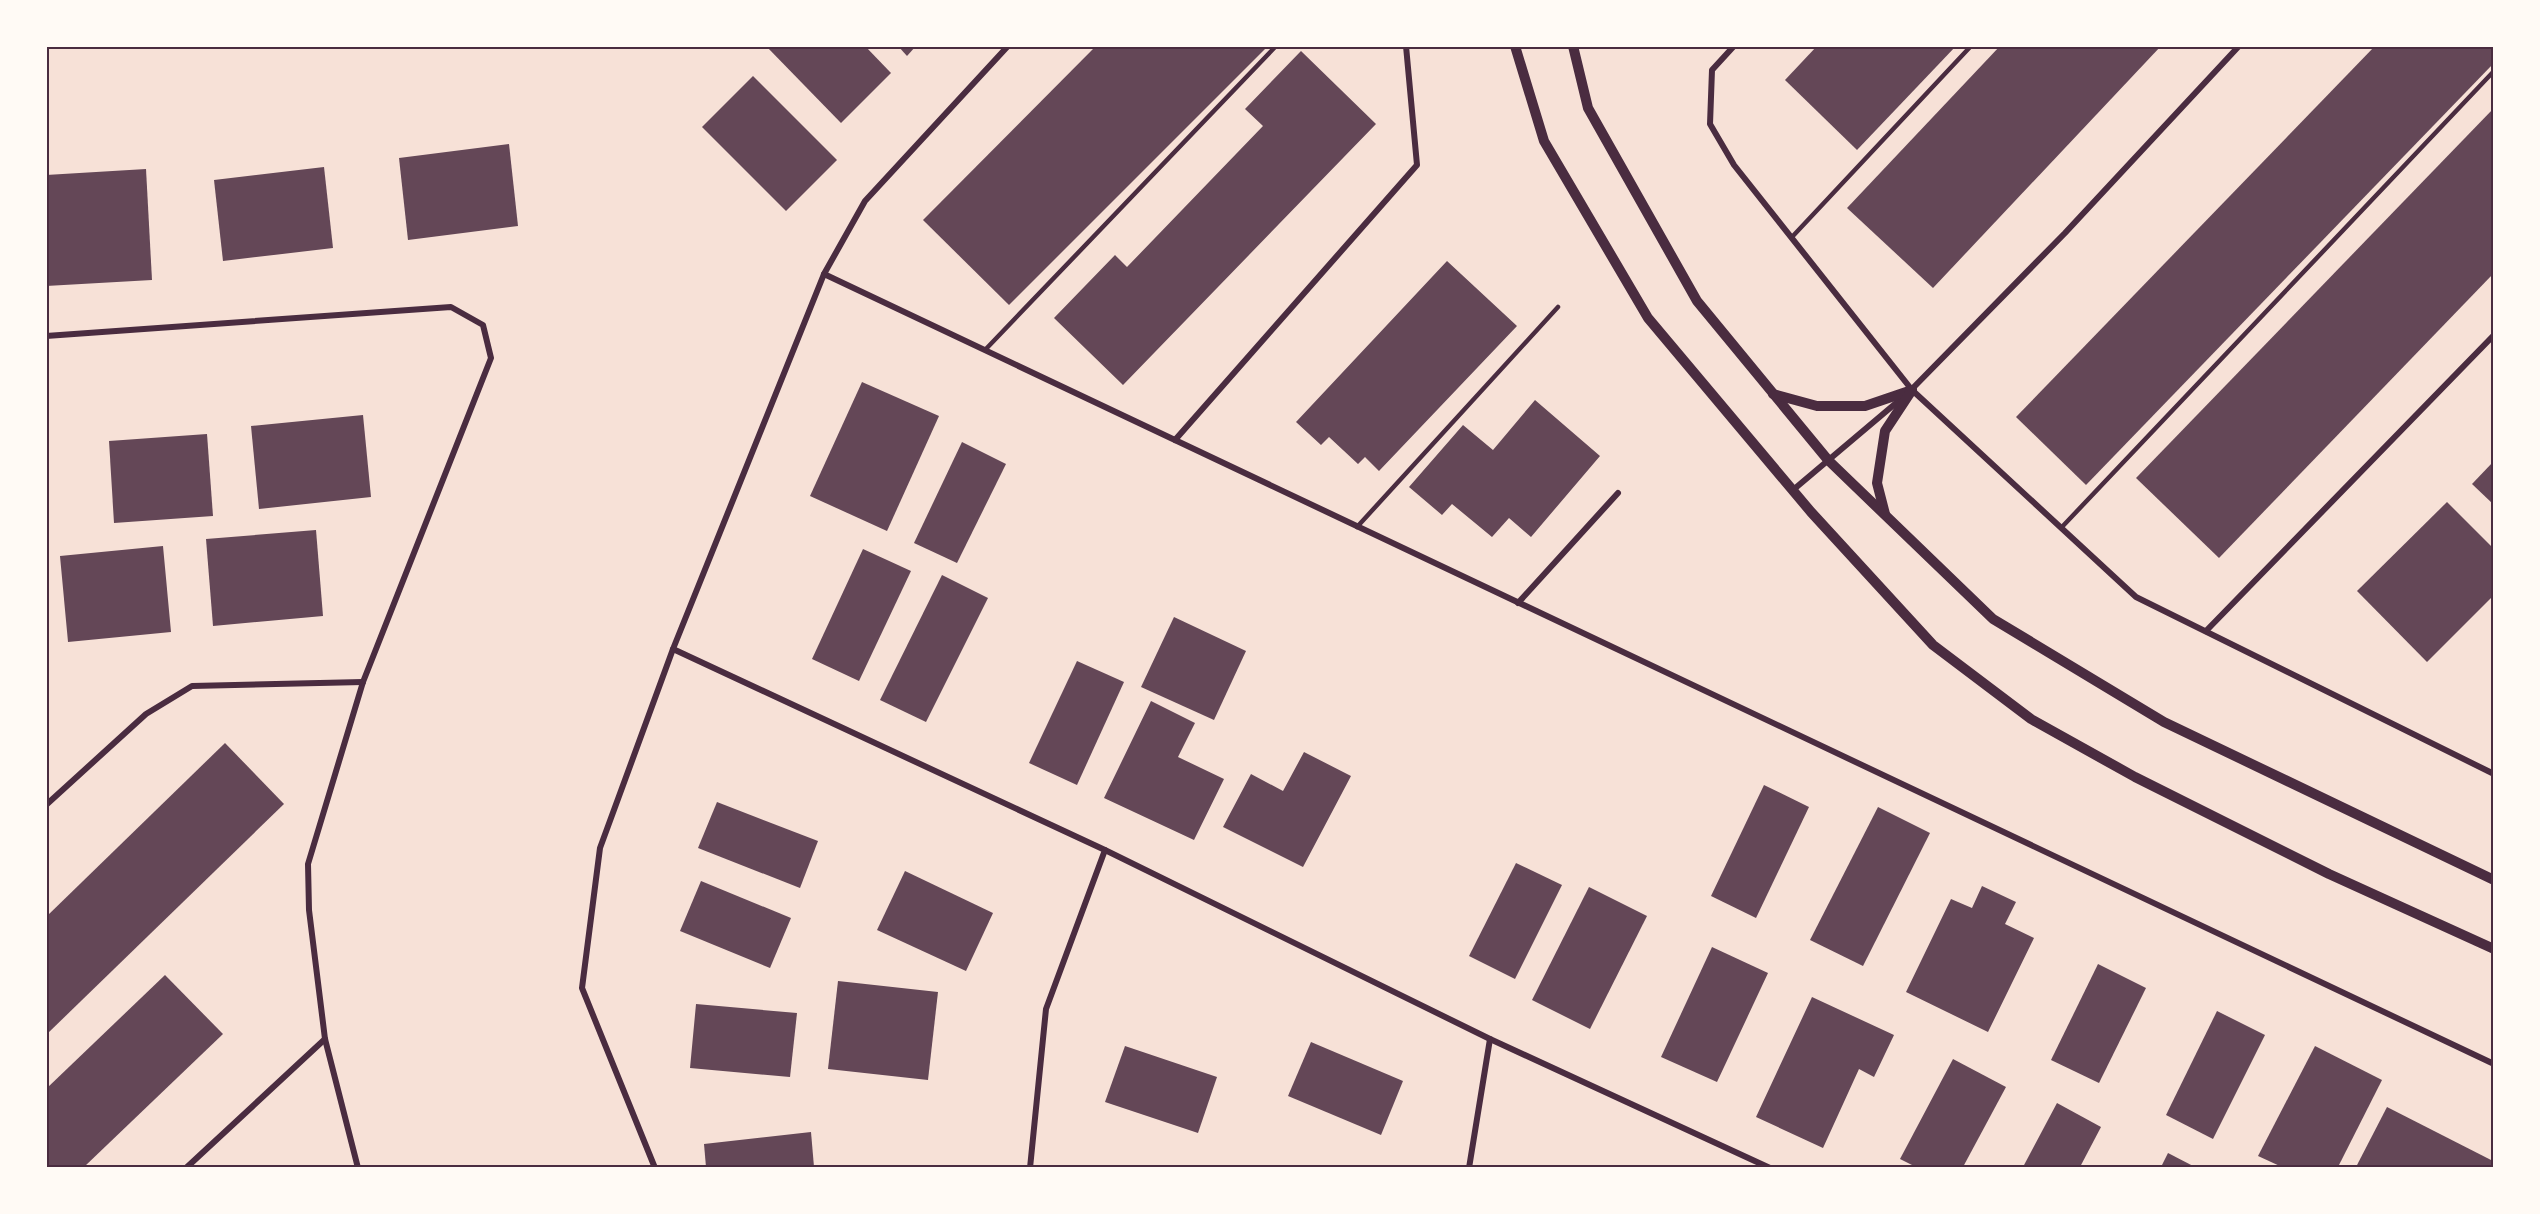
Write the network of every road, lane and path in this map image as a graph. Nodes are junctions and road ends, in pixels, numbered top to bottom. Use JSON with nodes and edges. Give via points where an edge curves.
{"nodes":[{"id":1,"x":1008,"y":46,"type":"edge"},
{"id":2,"x":1276,"y":46,"type":"edge"},
{"id":3,"x":1406,"y":46,"type":"edge"},
{"id":4,"x":1515,"y":46,"type":"edge"},
{"id":5,"x":1573,"y":46,"type":"edge"},
{"id":6,"x":1734,"y":46,"type":"edge"},
{"id":7,"x":1971,"y":46,"type":"edge"},
{"id":8,"x":2239,"y":46,"type":"edge"},
{"id":9,"x":2493,"y":71,"type":"edge"},
{"id":10,"x":1792,"y":237,"type":"junction"},
{"id":11,"x":824,"y":274,"type":"junction"},
{"id":12,"x":1558,"y":307,"type":"dead end"},
{"id":13,"x":2493,"y":335,"type":"edge"},
{"id":14,"x":46,"y":336,"type":"edge"},
{"id":15,"x":985,"y":350,"type":"junction"},
{"id":16,"x":1912,"y":390,"type":"junction"},
{"id":17,"x":1773,"y":394,"type":"junction"},
{"id":18,"x":1175,"y":440,"type":"junction"},
{"id":19,"x":1828,"y":460,"type":"junction"},
{"id":20,"x":1793,"y":490,"type":"junction"},
{"id":21,"x":1618,"y":493,"type":"dead end"},
{"id":22,"x":1886,"y":516,"type":"junction"},
{"id":23,"x":1357,"y":527,"type":"junction"},
{"id":24,"x":2061,"y":528,"type":"junction"},
{"id":25,"x":1518,"y":603,"type":"junction"},
{"id":26,"x":2205,"y":632,"type":"junction"},
{"id":27,"x":673,"y":649,"type":"junction"},
{"id":28,"x":363,"y":682,"type":"junction"},
{"id":29,"x":2493,"y":774,"type":"edge"},
{"id":30,"x":46,"y":805,"type":"edge"},
{"id":31,"x":1104,"y":850,"type":"junction"},
{"id":32,"x":2493,"y":880,"type":"edge"},
{"id":33,"x":2493,"y":949,"type":"edge"},
{"id":34,"x":325,"y":1039,"type":"junction"},
{"id":35,"x":1490,"y":1039,"type":"junction"},
{"id":36,"x":2493,"y":1064,"type":"edge"},
{"id":37,"x":186,"y":1167,"type":"edge"},
{"id":38,"x":358,"y":1167,"type":"edge"},
{"id":39,"x":655,"y":1167,"type":"edge"},
{"id":40,"x":1030,"y":1167,"type":"edge"},
{"id":41,"x":1469,"y":1167,"type":"edge"},
{"id":42,"x":1770,"y":1167,"type":"edge"}],
"edges":[{"from":1,"to":11,"type":"street","via":[[865,201]]},
{"from":2,"to":15,"type":"lane"},
{"from":3,"to":18,"type":"street","via":[[1417,165]]},
{"from":4,"to":20,"type":"street","via":[[1544,141],[1648,318]]},
{"from":5,"to":17,"type":"street","via":[[1588,108],[1697,301]]},
{"from":6,"to":10,"type":"street","via":[[1712,70],[1710,124],[1734,165]]},
{"from":7,"to":10,"type":"lane"},
{"from":8,"to":16,"type":"street"},
{"from":9,"to":24,"type":"lane"},
{"from":10,"to":16,"type":"street"},
{"from":11,"to":15,"type":"street"},
{"from":11,"to":27,"type":"street"},
{"from":12,"to":23,"type":"lane"},
{"from":13,"to":26,"type":"street"},
{"from":14,"to":28,"type":"street","via":[[451,306],[483,325],[491,358]]},
{"from":15,"to":18,"type":"street"},
{"from":16,"to":17,"type":"street","via":[[1865,406],[1817,406]]},
{"from":16,"to":19,"type":"street"},
{"from":16,"to":22,"type":"street","via":[[1885,431],[1877,483]]},
{"from":16,"to":24,"type":"street"},
{"from":17,"to":19,"type":"street"},
{"from":18,"to":23,"type":"street"},
{"from":19,"to":20,"type":"street"},
{"from":19,"to":22,"type":"street"},
{"from":20,"to":33,"type":"street","via":[[1934,645],[2031,719],[2186,803]]},
{"from":21,"to":25,"type":"street"},
{"from":22,"to":32,"type":"street","via":[[1993,619],[2164,722]]},
{"from":23,"to":25,"type":"street"},
{"from":24,"to":26,"type":"street","via":[[2136,597]]},
{"from":25,"to":36,"type":"street"},
{"from":26,"to":29,"type":"street"},
{"from":27,"to":31,"type":"street"},
{"from":27,"to":39,"type":"street","via":[[600,849],[582,988]]},
{"from":28,"to":30,"type":"street","via":[[192,686],[146,714]]},
{"from":28,"to":34,"type":"street","via":[[309,864],[309,910]]},
{"from":31,"to":35,"type":"street"},
{"from":31,"to":40,"type":"street","via":[[1046,1009]]},
{"from":34,"to":37,"type":"street"},
{"from":34,"to":38,"type":"street"},
{"from":35,"to":41,"type":"street"},
{"from":35,"to":42,"type":"street"}]}
